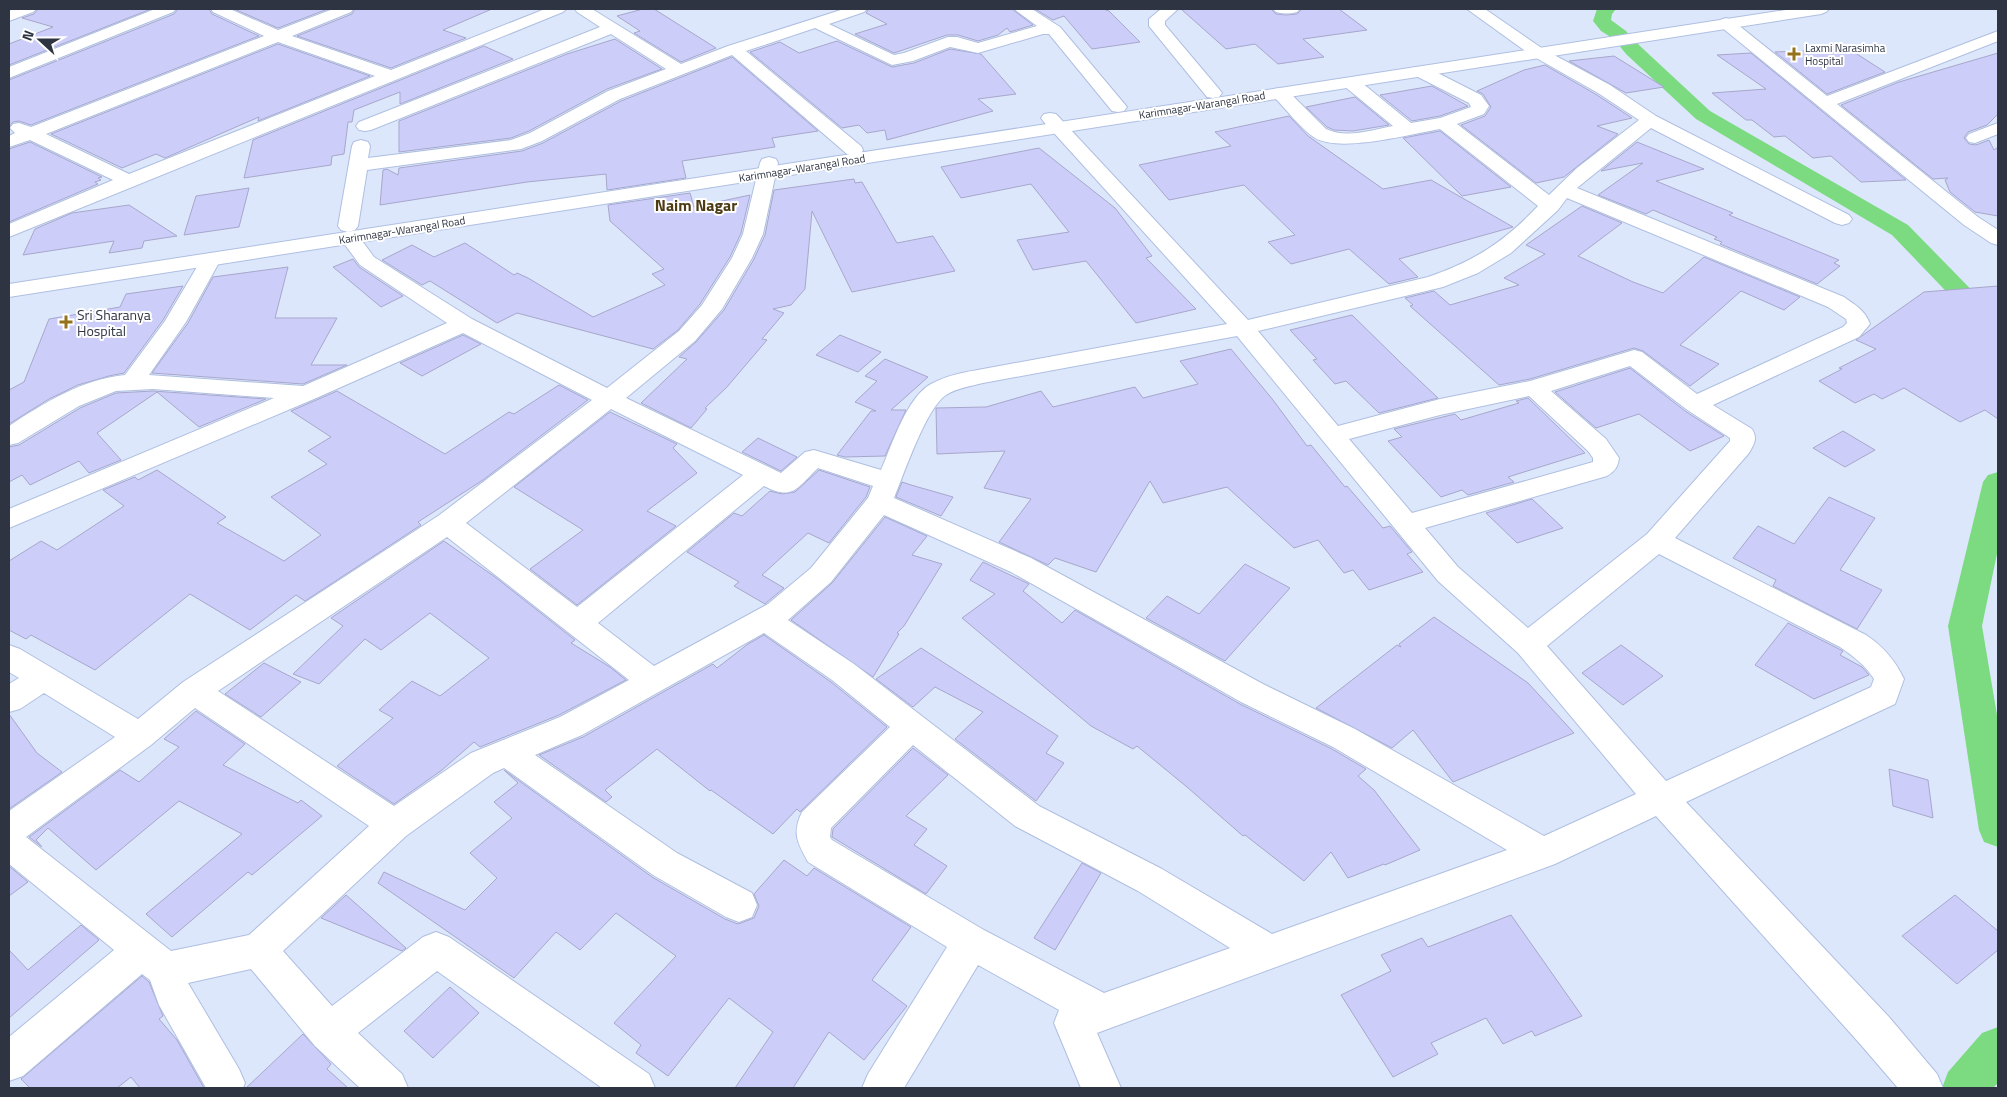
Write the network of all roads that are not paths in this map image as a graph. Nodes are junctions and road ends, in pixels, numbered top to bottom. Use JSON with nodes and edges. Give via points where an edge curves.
{"nodes":[{"id":1,"x":28,"y":9,"type":"edge"},
{"id":2,"x":168,"y":9,"type":"edge"},
{"id":3,"x":218,"y":9,"type":"edge"},
{"id":4,"x":346,"y":9,"type":"edge"},
{"id":5,"x":558,"y":9,"type":"edge"},
{"id":6,"x":582,"y":9,"type":"edge"},
{"id":7,"x":859,"y":9,"type":"edge"},
{"id":8,"x":1022,"y":9,"type":"edge"},
{"id":9,"x":1170,"y":9,"type":"edge"},
{"id":10,"x":1281,"y":9,"type":"edge"},
{"id":11,"x":1292,"y":9,"type":"edge"},
{"id":12,"x":1475,"y":9,"type":"edge"},
{"id":13,"x":1776,"y":9,"type":"edge"},
{"id":14,"x":1821,"y":9,"type":"edge"},
{"id":15,"x":9,"y":16,"type":"edge"},
{"id":16,"x":816,"y":23,"type":"junction"},
{"id":17,"x":1726,"y":23,"type":"junction"},
{"id":18,"x":1695,"y":25,"type":"junction"},
{"id":19,"x":612,"y":28,"type":"junction"},
{"id":20,"x":1054,"y":30,"type":"junction"},
{"id":21,"x":277,"y":36,"type":"junction"},
{"id":22,"x":1998,"y":36,"type":"edge"},
{"id":23,"x":734,"y":49,"type":"junction"},
{"id":24,"x":1533,"y":49,"type":"junction"},
{"id":25,"x":679,"y":70,"type":"junction"},
{"id":26,"x":1420,"y":71,"type":"junction"},
{"id":27,"x":9,"y":73,"type":"edge"},
{"id":28,"x":392,"y":76,"type":"junction"},
{"id":29,"x":1350,"y":82,"type":"junction"},
{"id":30,"x":364,"y":88,"type":"junction"},
{"id":31,"x":1213,"y":93,"type":"junction"},
{"id":32,"x":1280,"y":93,"type":"junction"},
{"id":33,"x":1824,"y":103,"type":"junction"},
{"id":34,"x":1118,"y":107,"type":"junction"},
{"id":35,"x":1650,"y":120,"type":"junction"},
{"id":36,"x":9,"y":123,"type":"edge"},
{"id":37,"x":1054,"y":123,"type":"junction"},
{"id":38,"x":1444,"y":123,"type":"junction"},
{"id":39,"x":365,"y":126,"type":"junction"},
{"id":40,"x":1998,"y":128,"type":"edge"},
{"id":41,"x":1407,"y":129,"type":"junction"},
{"id":42,"x":30,"y":134,"type":"junction"},
{"id":43,"x":1975,"y":138,"type":"dead end"},
{"id":44,"x":9,"y":142,"type":"edge"},
{"id":45,"x":854,"y":150,"type":"junction"},
{"id":46,"x":358,"y":165,"type":"junction"},
{"id":47,"x":768,"y":168,"type":"junction"},
{"id":48,"x":127,"y":180,"type":"junction"},
{"id":49,"x":1558,"y":198,"type":"junction"},
{"id":50,"x":1842,"y":219,"type":"dead end"},
{"id":51,"x":1971,"y":221,"type":"junction"},
{"id":52,"x":1998,"y":228,"type":"edge"},
{"id":53,"x":9,"y":231,"type":"edge"},
{"id":54,"x":349,"y":232,"type":"junction"},
{"id":55,"x":1998,"y":239,"type":"edge"},
{"id":56,"x":211,"y":260,"type":"junction"},
{"id":57,"x":9,"y":277,"type":"edge"},
{"id":58,"x":9,"y":290,"type":"edge"},
{"id":59,"x":464,"y":324,"type":"junction"},
{"id":60,"x":1243,"y":328,"type":"junction"},
{"id":61,"x":132,"y":382,"type":"junction"},
{"id":62,"x":1534,"y":388,"type":"junction"},
{"id":63,"x":306,"y":394,"type":"junction"},
{"id":64,"x":608,"y":399,"type":"junction"},
{"id":65,"x":1695,"y":404,"type":"junction"},
{"id":66,"x":1333,"y":435,"type":"junction"},
{"id":67,"x":9,"y":436,"type":"edge"},
{"id":68,"x":761,"y":474,"type":"junction"},
{"id":69,"x":883,"y":492,"type":"junction"},
{"id":70,"x":9,"y":519,"type":"edge"},
{"id":71,"x":448,"y":523,"type":"junction"},
{"id":72,"x":1406,"y":524,"type":"junction"},
{"id":73,"x":1657,"y":541,"type":"junction"},
{"id":74,"x":765,"y":619,"type":"junction"},
{"id":75,"x":578,"y":624,"type":"junction"},
{"id":76,"x":1528,"y":645,"type":"junction"},
{"id":77,"x":9,"y":657,"type":"edge"},
{"id":78,"x":42,"y":679,"type":"junction"},
{"id":79,"x":651,"y":680,"type":"junction"},
{"id":80,"x":194,"y":691,"type":"junction"},
{"id":81,"x":9,"y":700,"type":"edge"},
{"id":82,"x":912,"y":726,"type":"junction"},
{"id":83,"x":140,"y":736,"type":"junction"},
{"id":84,"x":508,"y":753,"type":"junction"},
{"id":85,"x":1661,"y":799,"type":"junction"},
{"id":86,"x":394,"y":825,"type":"junction"},
{"id":87,"x":9,"y":830,"type":"edge"},
{"id":88,"x":9,"y":844,"type":"edge"},
{"id":89,"x":1543,"y":853,"type":"junction"},
{"id":90,"x":739,"y":905,"type":"dead end"},
{"id":91,"x":971,"y":942,"type":"junction"},
{"id":92,"x":258,"y":950,"type":"junction"},
{"id":93,"x":1269,"y":952,"type":"junction"},
{"id":94,"x":153,"y":960,"type":"junction"},
{"id":95,"x":1103,"y":1012,"type":"junction"},
{"id":96,"x":329,"y":1032,"type":"junction"},
{"id":97,"x":9,"y":1062,"type":"edge"},
{"id":98,"x":225,"y":1083,"type":"dead end"},
{"id":99,"x":388,"y":1088,"type":"edge"},
{"id":100,"x":635,"y":1088,"type":"edge"},
{"id":101,"x":882,"y":1088,"type":"edge"},
{"id":102,"x":1101,"y":1088,"type":"edge"},
{"id":103,"x":1923,"y":1088,"type":"edge"}],
"edges":[{"from":1,"to":15,"type":"main road"},
{"from":2,"to":27,"type":"main road"},
{"from":3,"to":21,"type":"main road"},
{"from":4,"to":21,"type":"main road"},
{"from":5,"to":28,"type":"main road"},
{"from":6,"to":19,"type":"main road"},
{"from":7,"to":16,"type":"main road"},
{"from":8,"to":20,"type":"main road"},
{"from":9,"to":31,"type":"main road","via":[[1156,19],[1157,26]]},
{"from":10,"to":11,"type":"main road"},
{"from":12,"to":24,"type":"main road"},
{"from":13,"to":18,"type":"main road"},
{"from":14,"to":17,"type":"main road"},
{"from":16,"to":20,"type":"main road","via":[[892,60],[907,58],[948,42],[978,48],[1042,29]]},
{"from":16,"to":23,"type":"main road"},
{"from":17,"to":18,"type":"main road"},
{"from":17,"to":33,"type":"main road"},
{"from":18,"to":24,"type":"main road","name":"Karimnagar-Warangal Road"},
{"from":19,"to":25,"type":"main road"},
{"from":19,"to":39,"type":"main road"},
{"from":20,"to":34,"type":"main road"},
{"from":21,"to":28,"type":"main road"},
{"from":21,"to":42,"type":"main road"},
{"from":22,"to":33,"type":"main road"},
{"from":23,"to":25,"type":"main road"},
{"from":23,"to":45,"type":"main road"},
{"from":24,"to":26,"type":"main road","name":"Karimnagar-Warangal Road"},
{"from":24,"to":31,"type":"main road","name":"Karimnagar-Warangal Road"},
{"from":24,"to":35,"type":"main road","via":[[1604,89]]},
{"from":25,"to":46,"type":"main road","via":[[614,95],[536,137],[514,145]]},
{"from":26,"to":29,"type":"main road","name":"Karimnagar-Warangal Road"},
{"from":26,"to":38,"type":"main road","via":[[1478,102],[1478,110],[1473,114]]},
{"from":28,"to":30,"type":"main road"},
{"from":29,"to":32,"type":"main road","name":"Karimnagar-Warangal Road"},
{"from":29,"to":41,"type":"main road"},
{"from":30,"to":39,"type":"main road"},
{"from":30,"to":48,"type":"main road"},
{"from":31,"to":34,"type":"main road","name":"Karimnagar-Warangal Road"},
{"from":32,"to":37,"type":"main road","name":"Karimnagar-Warangal Road"},
{"from":32,"to":41,"type":"main road","via":[[1328,137],[1349,139]]},
{"from":33,"to":51,"type":"main road"},
{"from":34,"to":37,"type":"main road","name":"Karimnagar-Warangal Road"},
{"from":35,"to":49,"type":"main road"},
{"from":35,"to":50,"type":"main road"},
{"from":36,"to":42,"type":"main road"},
{"from":37,"to":45,"type":"main road","name":"Karimnagar-Warangal Road"},
{"from":37,"to":47,"type":"main road","name":"Karimnagar-Warangal Road"},
{"from":37,"to":60,"type":"main road"},
{"from":38,"to":41,"type":"main road"},
{"from":38,"to":49,"type":"main road"},
{"from":39,"to":46,"type":"main road"},
{"from":40,"to":43,"type":"main road"},
{"from":42,"to":44,"type":"main road"},
{"from":42,"to":48,"type":"main road"},
{"from":45,"to":47,"type":"main road","name":"Karimnagar-Warangal Road"},
{"from":46,"to":54,"type":"main road"},
{"from":47,"to":54,"type":"main road","name":"Karimnagar-Warangal Road"},
{"from":47,"to":64,"type":"main road","via":[[753,234],[711,309],[687,336]]},
{"from":48,"to":53,"type":"main road"},
{"from":49,"to":60,"type":"main road","via":[[1504,248],[1482,263],[1456,274],[1435,282]]},
{"from":49,"to":65,"type":"main road","via":[[1836,302],[1856,316],[1859,324],[1851,332]]},
{"from":51,"to":52,"type":"main road"},
{"from":51,"to":55,"type":"main road"},
{"from":54,"to":56,"type":"main road","name":"Karimnagar-Warangal Road"},
{"from":54,"to":57,"type":"main road","name":"Karimnagar-Warangal Road"},
{"from":54,"to":59,"type":"main road","via":[[367,261]]},
{"from":56,"to":58,"type":"main road","name":"Karimnagar-Warangal Road"},
{"from":56,"to":61,"type":"main road","via":[[175,322]]},
{"from":59,"to":63,"type":"main road"},
{"from":59,"to":64,"type":"main road"},
{"from":60,"to":66,"type":"main road"},
{"from":60,"to":69,"type":"main road","via":[[959,381],[939,390],[922,406]]},
{"from":61,"to":63,"type":"main road"},
{"from":61,"to":67,"type":"main road","via":[[110,385],[86,394]]},
{"from":62,"to":65,"type":"main road","via":[[1634,357]]},
{"from":62,"to":66,"type":"main road","via":[[1440,407]]},
{"from":62,"to":72,"type":"main road","via":[[1598,445],[1606,458],[1605,466]]},
{"from":63,"to":70,"type":"main road"},
{"from":64,"to":68,"type":"main road"},
{"from":64,"to":71,"type":"main road"},
{"from":65,"to":73,"type":"main road","via":[[1743,435],[1743,441]]},
{"from":66,"to":72,"type":"main road"},
{"from":68,"to":69,"type":"main road","via":[[784,485],[810,459],[817,458]]},
{"from":68,"to":75,"type":"main road"},
{"from":69,"to":74,"type":"main road","via":[[821,575],[778,612]]},
{"from":69,"to":89,"type":"main road","via":[[1252,693],[1344,738]]},
{"from":71,"to":75,"type":"main road"},
{"from":71,"to":80,"type":"main road"},
{"from":72,"to":76,"type":"main road","via":[[1448,574]]},
{"from":73,"to":76,"type":"main road"},
{"from":73,"to":85,"type":"main road","via":[[1850,639],[1884,667],[1889,679],[1884,695]]},
{"from":74,"to":79,"type":"main road"},
{"from":74,"to":82,"type":"main road","via":[[843,672]]},
{"from":75,"to":79,"type":"main road"},
{"from":76,"to":85,"type":"main road"},
{"from":77,"to":78,"type":"main road"},
{"from":78,"to":81,"type":"main road"},
{"from":78,"to":83,"type":"main road"},
{"from":79,"to":84,"type":"main road","via":[[571,726]]},
{"from":80,"to":83,"type":"main road"},
{"from":80,"to":86,"type":"main road"},
{"from":82,"to":91,"type":"main road","via":[[814,822],[813,839],[820,851]]},
{"from":82,"to":93,"type":"main road","via":[[1027,816],[1150,880]]},
{"from":83,"to":87,"type":"main road"},
{"from":84,"to":86,"type":"main road","via":[[482,763]]},
{"from":84,"to":90,"type":"main road","via":[[665,864]]},
{"from":85,"to":89,"type":"main road"},
{"from":85,"to":103,"type":"main road","via":[[1875,1031]]},
{"from":86,"to":92,"type":"main road"},
{"from":88,"to":94,"type":"main road"},
{"from":89,"to":93,"type":"main road"},
{"from":91,"to":95,"type":"main road"},
{"from":91,"to":101,"type":"main road"},
{"from":92,"to":94,"type":"main road"},
{"from":92,"to":96,"type":"main road"},
{"from":93,"to":95,"type":"main road"},
{"from":94,"to":97,"type":"main road"},
{"from":94,"to":98,"type":"main road"},
{"from":95,"to":102,"type":"main road","via":[[1073,1023]]},
{"from":96,"to":99,"type":"main road"},
{"from":96,"to":100,"type":"main road","via":[[436,948]]}]}
